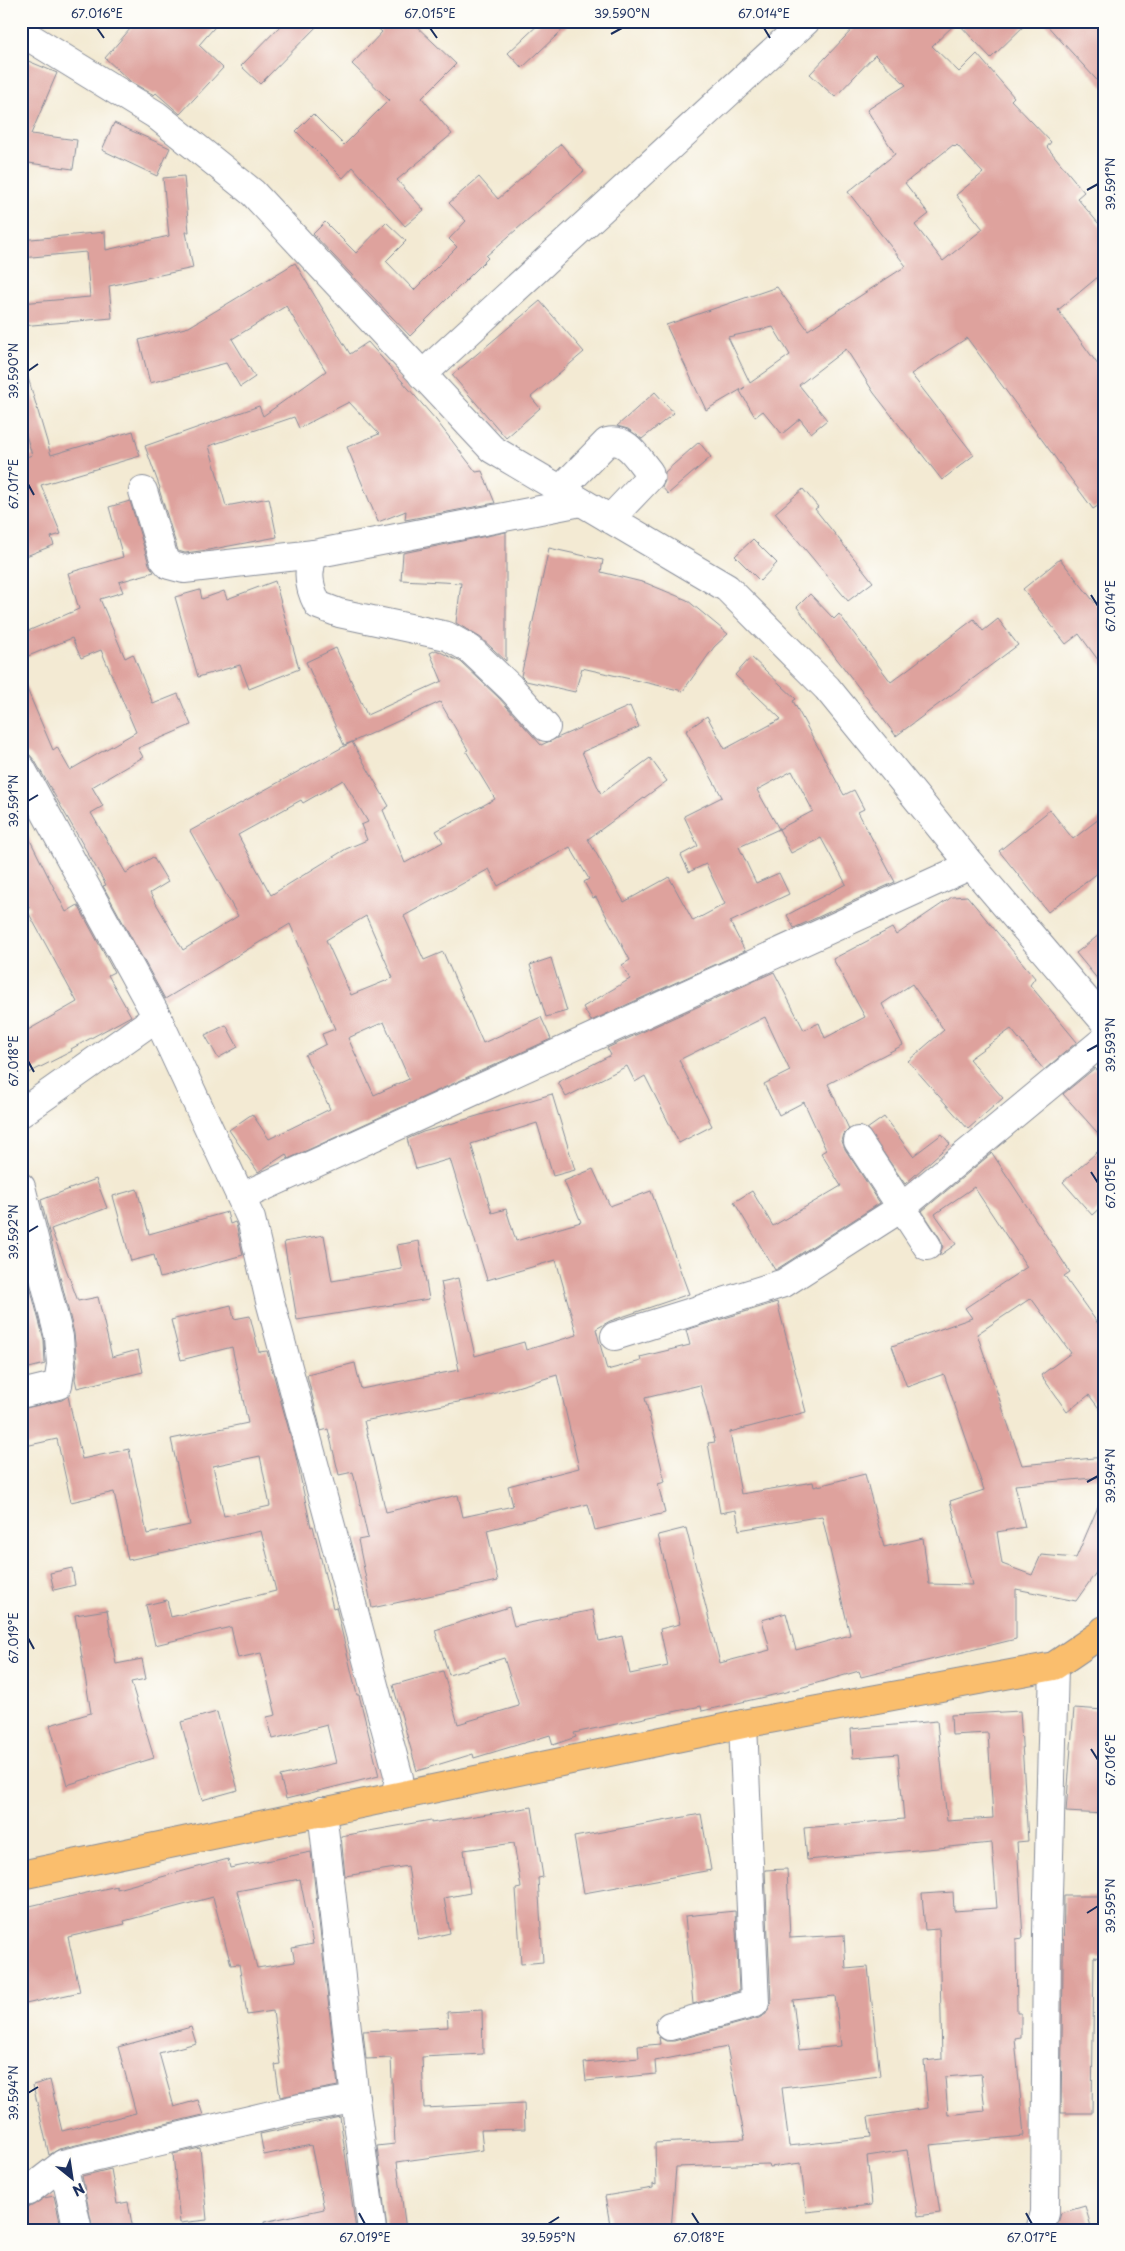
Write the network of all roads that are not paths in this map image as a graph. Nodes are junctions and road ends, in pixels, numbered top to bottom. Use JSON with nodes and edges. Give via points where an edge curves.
{"nodes":[{"id":1,"x":803,"y":22,"type":"edge"},
{"id":2,"x":21,"y":32,"type":"edge"},
{"id":3,"x":422,"y":375,"type":"junction"},
{"id":4,"x":143,"y":491,"type":"dead end"},
{"id":5,"x":571,"y":495,"type":"junction"},
{"id":6,"x":610,"y":519,"type":"junction"},
{"id":7,"x":314,"y":554,"type":"junction"},
{"id":8,"x":546,"y":728,"type":"dead end"},
{"id":9,"x":21,"y":768,"type":"edge"},
{"id":10,"x":971,"y":866,"type":"junction"},
{"id":11,"x":156,"y":1017,"type":"junction"},
{"id":12,"x":1104,"y":1021,"type":"edge"},
{"id":13,"x":1104,"y":1040,"type":"edge"},
{"id":14,"x":21,"y":1113,"type":"edge"},
{"id":15,"x":858,"y":1141,"type":"dead end"},
{"id":16,"x":21,"y":1187,"type":"edge"},
{"id":17,"x":241,"y":1197,"type":"junction"},
{"id":18,"x":901,"y":1208,"type":"junction"},
{"id":19,"x":927,"y":1246,"type":"dead end"},
{"id":20,"x":615,"y":1336,"type":"dead end"},
{"id":21,"x":21,"y":1394,"type":"edge"},
{"id":22,"x":1104,"y":1630,"type":"edge"},
{"id":23,"x":1054,"y":1666,"type":"junction"},
{"id":24,"x":743,"y":1724,"type":"junction"},
{"id":25,"x":395,"y":1797,"type":"junction"},
{"id":26,"x":322,"y":1811,"type":"junction"},
{"id":27,"x":21,"y":1876,"type":"edge"},
{"id":28,"x":670,"y":2026,"type":"dead end"},
{"id":29,"x":355,"y":2099,"type":"junction"},
{"id":30,"x":63,"y":2164,"type":"junction"},
{"id":31,"x":21,"y":2193,"type":"edge"},
{"id":32,"x":78,"y":2230,"type":"edge"},
{"id":33,"x":372,"y":2230,"type":"edge"},
{"id":34,"x":1040,"y":2230,"type":"edge"}],
"edges":[{"from":1,"to":3,"type":"street"},
{"from":2,"to":3,"type":"street","via":[[156,115],[253,193]]},
{"from":3,"to":5,"type":"street","via":[[492,449]]},
{"from":4,"to":7,"type":"street","via":[[164,559],[177,568]]},
{"from":5,"to":6,"type":"street"},
{"from":5,"to":6,"type":"street","via":[[607,442],[616,440],[624,443],[650,477]]},
{"from":5,"to":7,"type":"street"},
{"from":6,"to":10,"type":"street","via":[[727,588],[827,688]]},
{"from":7,"to":8,"type":"street","via":[[310,564],[309,589],[318,605],[339,613],[447,636],[470,649]]},
{"from":9,"to":11,"type":"street"},
{"from":10,"to":12,"type":"street"},
{"from":10,"to":17,"type":"street"},
{"from":11,"to":14,"type":"street"},
{"from":11,"to":17,"type":"street"},
{"from":13,"to":18,"type":"street"},
{"from":15,"to":18,"type":"street"},
{"from":16,"to":21,"type":"street","via":[[59,1337],[61,1366],[58,1385]]},
{"from":17,"to":25,"type":"street","via":[[251,1219],[398,1778]]},
{"from":18,"to":19,"type":"street"},
{"from":18,"to":20,"type":"street","via":[[784,1284]]},
{"from":22,"to":23,"type":"main road"},
{"from":23,"to":24,"type":"main road"},
{"from":23,"to":34,"type":"street","via":[[1047,1932],[1045,2213]]},
{"from":24,"to":25,"type":"main road"},
{"from":24,"to":28,"type":"street","via":[[755,2003]]},
{"from":25,"to":26,"type":"main road"},
{"from":26,"to":27,"type":"main road"},
{"from":26,"to":29,"type":"street"},
{"from":29,"to":30,"type":"street","via":[[302,2108]]},
{"from":29,"to":33,"type":"street"},
{"from":30,"to":31,"type":"street"},
{"from":30,"to":32,"type":"street"}]}
